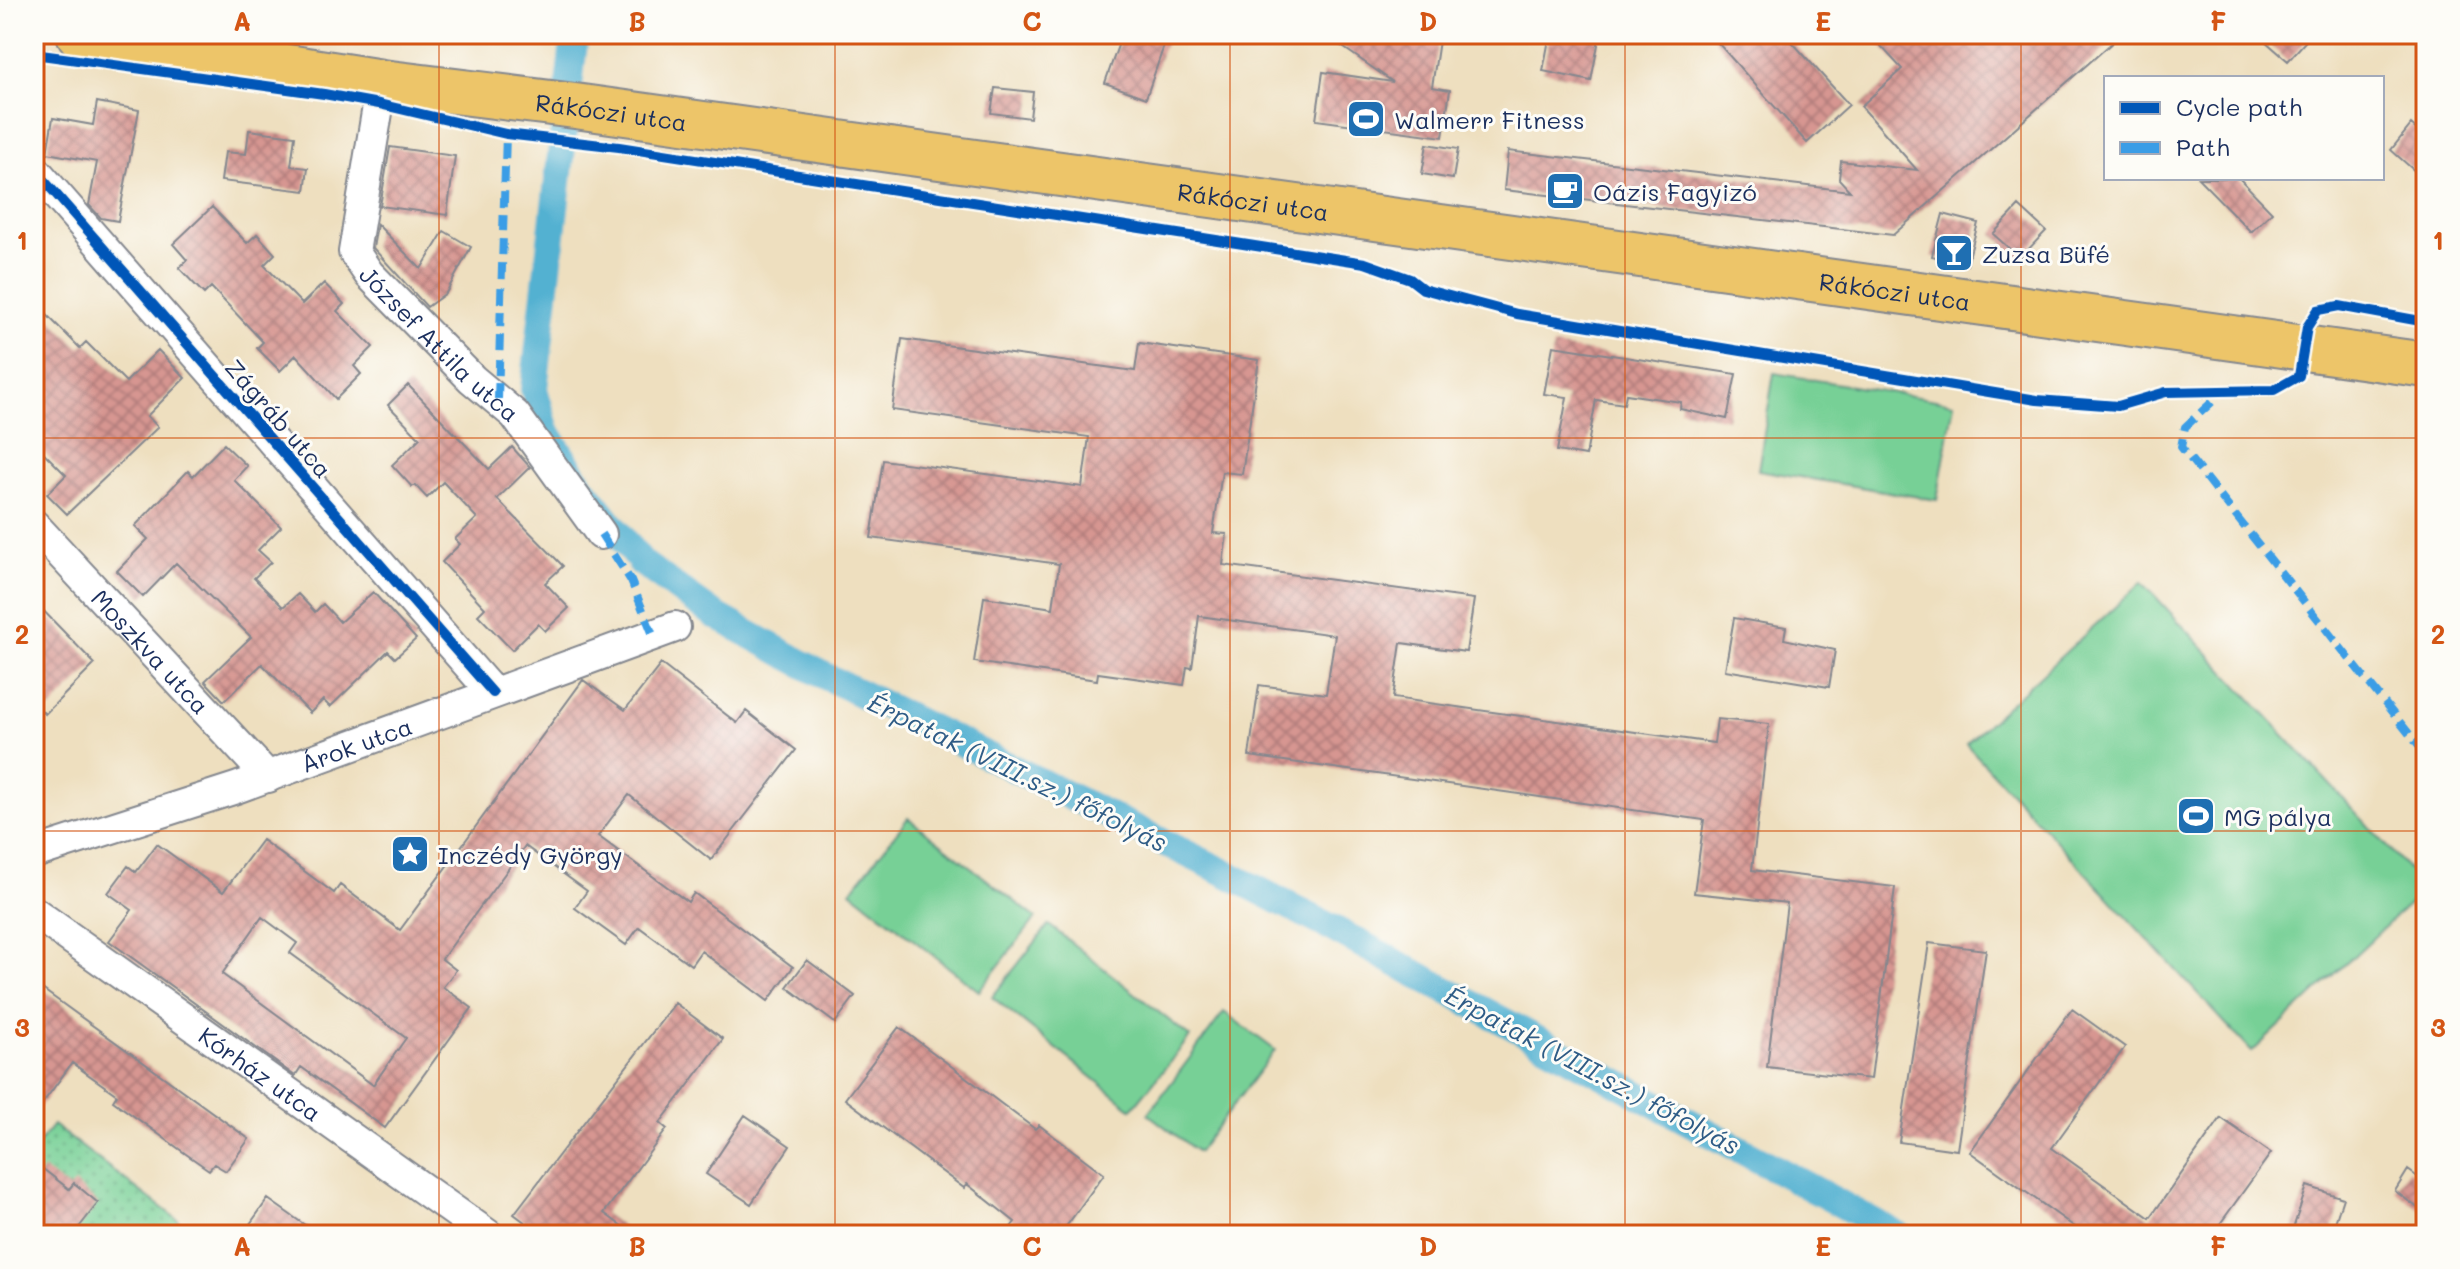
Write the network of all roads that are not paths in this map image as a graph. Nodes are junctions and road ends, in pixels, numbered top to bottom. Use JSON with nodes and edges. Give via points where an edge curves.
{"nodes":[{"id":1,"x":79,"y":34,"type":"edge"},
{"id":2,"x":257,"y":48,"type":"edge"},
{"id":3,"x":382,"y":82,"type":"junction"},
{"id":4,"x":34,"y":169,"type":"edge"},
{"id":5,"x":2426,"y":365,"type":"edge"},
{"id":6,"x":34,"y":525,"type":"edge"},
{"id":7,"x":601,"y":534,"type":"dead end"},
{"id":8,"x":675,"y":627,"type":"dead end"},
{"id":9,"x":493,"y":693,"type":"junction"},
{"id":10,"x":268,"y":777,"type":"junction"},
{"id":11,"x":34,"y":853,"type":"edge"},
{"id":12,"x":34,"y":912,"type":"edge"},
{"id":13,"x":488,"y":1235,"type":"edge"}],
"edges":[{"from":1,"to":2,"type":"main road","name":"Rákóczi utca"},
{"from":2,"to":3,"type":"main road","name":"Rákóczi utca"},
{"from":3,"to":5,"type":"main road","name":"Rákóczi utca"},
{"from":3,"to":7,"type":"street","name":"József Attila utca","via":[[354,252],[472,379],[515,415]]},
{"from":4,"to":9,"type":"street","name":"Zágráb utca"},
{"from":6,"to":10,"type":"street","name":"Moszkva utca"},
{"from":8,"to":9,"type":"street","name":"Árok utca"},
{"from":9,"to":10,"type":"street","name":"Árok utca"},
{"from":10,"to":11,"type":"street","name":"Árok utca"},
{"from":12,"to":13,"type":"street","name":"Kórház utca"}]}
